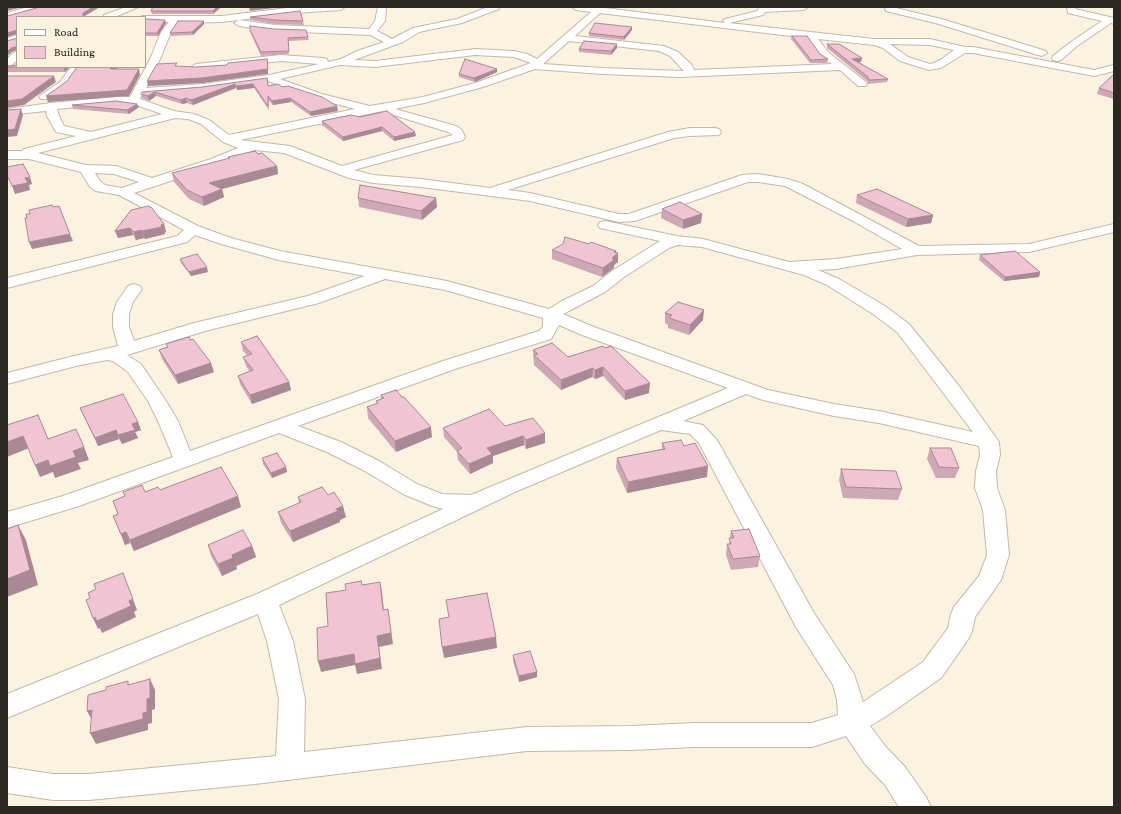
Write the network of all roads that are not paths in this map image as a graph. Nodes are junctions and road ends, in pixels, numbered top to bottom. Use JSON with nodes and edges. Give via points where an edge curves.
{"nodes":[{"id":1,"x":38,"y":7,"type":"edge"},
{"id":2,"x":104,"y":7,"type":"edge"},
{"id":3,"x":134,"y":7,"type":"edge"},
{"id":4,"x":341,"y":7,"type":"edge"},
{"id":5,"x":382,"y":7,"type":"edge"},
{"id":6,"x":496,"y":7,"type":"edge"},
{"id":7,"x":576,"y":7,"type":"edge"},
{"id":8,"x":621,"y":7,"type":"edge"},
{"id":9,"x":804,"y":7,"type":"edge"},
{"id":10,"x":1072,"y":7,"type":"edge"},
{"id":11,"x":763,"y":8,"type":"edge"},
{"id":12,"x":889,"y":9,"type":"dead end"},
{"id":13,"x":600,"y":11,"type":"junction"},
{"id":14,"x":451,"y":12,"type":"dead end"},
{"id":15,"x":7,"y":16,"type":"edge"},
{"id":16,"x":108,"y":16,"type":"edge"},
{"id":17,"x":146,"y":18,"type":"edge"},
{"id":18,"x":212,"y":19,"type":"junction"},
{"id":19,"x":175,"y":20,"type":"junction"},
{"id":20,"x":1112,"y":21,"type":"edge"},
{"id":21,"x":713,"y":23,"type":"junction"},
{"id":22,"x":445,"y":24,"type":"junction"},
{"id":23,"x":386,"y":28,"type":"dead end"},
{"id":24,"x":404,"y":28,"type":"dead end"},
{"id":25,"x":421,"y":28,"type":"junction"},
{"id":26,"x":373,"y":31,"type":"junction"},
{"id":27,"x":809,"y":34,"type":"junction"},
{"id":28,"x":566,"y":38,"type":"junction"},
{"id":29,"x":871,"y":41,"type":"junction"},
{"id":30,"x":392,"y":42,"type":"junction"},
{"id":31,"x":965,"y":50,"type":"junction"},
{"id":32,"x":16,"y":56,"type":"edge"},
{"id":33,"x":1057,"y":58,"type":"junction"},
{"id":34,"x":342,"y":62,"type":"junction"},
{"id":35,"x":7,"y":64,"type":"edge"},
{"id":36,"x":536,"y":64,"type":"junction"},
{"id":37,"x":196,"y":67,"type":"edge"},
{"id":38,"x":842,"y":67,"type":"junction"},
{"id":39,"x":75,"y":68,"type":"edge"},
{"id":40,"x":1114,"y":68,"type":"edge"},
{"id":41,"x":1094,"y":73,"type":"junction"},
{"id":42,"x":690,"y":74,"type":"junction"},
{"id":43,"x":56,"y":77,"type":"dead end"},
{"id":44,"x":68,"y":77,"type":"junction"},
{"id":45,"x":269,"y":78,"type":"junction"},
{"id":46,"x":1107,"y":79,"type":"edge"},
{"id":47,"x":862,"y":84,"type":"dead end"},
{"id":48,"x":56,"y":89,"type":"junction"},
{"id":49,"x":136,"y":96,"type":"junction"},
{"id":50,"x":54,"y":106,"type":"junction"},
{"id":51,"x":378,"y":109,"type":"junction"},
{"id":52,"x":25,"y":110,"type":"junction"},
{"id":53,"x":114,"y":110,"type":"junction"},
{"id":54,"x":7,"y":112,"type":"edge"},
{"id":55,"x":175,"y":114,"type":"junction"},
{"id":56,"x":303,"y":123,"type":"junction"},
{"id":57,"x":212,"y":126,"type":"junction"},
{"id":58,"x":111,"y":132,"type":"junction"},
{"id":59,"x":715,"y":132,"type":"dead end"},
{"id":60,"x":93,"y":136,"type":"junction"},
{"id":61,"x":227,"y":139,"type":"junction"},
{"id":62,"x":252,"y":146,"type":"junction"},
{"id":63,"x":12,"y":155,"type":"edge"},
{"id":64,"x":86,"y":169,"type":"junction"},
{"id":65,"x":341,"y":170,"type":"junction"},
{"id":66,"x":153,"y":183,"type":"junction"},
{"id":67,"x":123,"y":192,"type":"junction"},
{"id":68,"x":490,"y":192,"type":"junction"},
{"id":69,"x":571,"y":206,"type":"junction"},
{"id":70,"x":1114,"y":228,"type":"edge"},
{"id":71,"x":193,"y":229,"type":"junction"},
{"id":72,"x":677,"y":240,"type":"junction"},
{"id":73,"x":917,"y":250,"type":"junction"},
{"id":74,"x":788,"y":267,"type":"junction"},
{"id":75,"x":384,"y":274,"type":"junction"},
{"id":76,"x":7,"y":283,"type":"edge"},
{"id":77,"x":134,"y":288,"type":"dead end"},
{"id":78,"x":551,"y":315,"type":"junction"},
{"id":79,"x":127,"y":349,"type":"junction"},
{"id":80,"x":107,"y":355,"type":"junction"},
{"id":81,"x":7,"y":379,"type":"edge"},
{"id":82,"x":744,"y":388,"type":"junction"},
{"id":83,"x":662,"y":424,"type":"junction"},
{"id":84,"x":278,"y":426,"type":"junction"},
{"id":85,"x":988,"y":442,"type":"junction"},
{"id":86,"x":184,"y":460,"type":"junction"},
{"id":87,"x":473,"y":504,"type":"junction"},
{"id":88,"x":7,"y":520,"type":"edge"},
{"id":89,"x":265,"y":601,"type":"junction"},
{"id":90,"x":7,"y":706,"type":"edge"},
{"id":91,"x":852,"y":722,"type":"junction"},
{"id":92,"x":289,"y":767,"type":"junction"},
{"id":93,"x":7,"y":780,"type":"edge"},
{"id":94,"x":916,"y":807,"type":"edge"}],
"edges":[{"from":1,"to":15,"type":"street"},
{"from":2,"to":16,"type":"street"},
{"from":3,"to":16,"type":"street"},
{"from":4,"to":18,"type":"street"},
{"from":5,"to":26,"type":"street","via":[[380,21]]},
{"from":6,"to":22,"type":"street"},
{"from":7,"to":13,"type":"street"},
{"from":8,"to":13,"type":"street"},
{"from":9,"to":11,"type":"street"},
{"from":10,"to":20,"type":"street","via":[[1071,11]]},
{"from":11,"to":21,"type":"street","via":[[757,15]]},
{"from":12,"to":33,"type":"street","via":[[942,22]]},
{"from":13,"to":21,"type":"street"},
{"from":13,"to":28,"type":"street"},
{"from":14,"to":22,"type":"street"},
{"from":17,"to":19,"type":"street"},
{"from":18,"to":19,"type":"street"},
{"from":18,"to":26,"type":"street","via":[[275,28]]},
{"from":19,"to":49,"type":"street","via":[[166,32]]},
{"from":20,"to":33,"type":"street","via":[[1074,44]]},
{"from":21,"to":27,"type":"street"},
{"from":22,"to":25,"type":"street"},
{"from":23,"to":26,"type":"street"},
{"from":24,"to":25,"type":"street"},
{"from":25,"to":30,"type":"street"},
{"from":26,"to":30,"type":"street"},
{"from":27,"to":29,"type":"street"},
{"from":27,"to":38,"type":"street","via":[[824,55]]},
{"from":28,"to":36,"type":"street"},
{"from":28,"to":42,"type":"street","via":[[661,48],[674,54],[688,67]]},
{"from":29,"to":31,"type":"street","via":[[930,42]]},
{"from":29,"to":31,"type":"street","via":[[886,46],[904,58],[929,67],[946,62],[958,52]]},
{"from":30,"to":34,"type":"street"},
{"from":31,"to":41,"type":"street"},
{"from":32,"to":35,"type":"street"},
{"from":33,"to":41,"type":"street"},
{"from":34,"to":36,"type":"street","via":[[375,64],[475,52],[518,55]]},
{"from":34,"to":37,"type":"street","via":[[281,58]]},
{"from":34,"to":45,"type":"street"},
{"from":36,"to":42,"type":"street","via":[[602,71]]},
{"from":36,"to":51,"type":"street","via":[[479,85]]},
{"from":38,"to":42,"type":"street"},
{"from":38,"to":47,"type":"street"},
{"from":39,"to":44,"type":"street"},
{"from":40,"to":41,"type":"street"},
{"from":41,"to":46,"type":"street"},
{"from":43,"to":44,"type":"street"},
{"from":44,"to":48,"type":"street","via":[[64,84]]},
{"from":45,"to":49,"type":"street"},
{"from":45,"to":51,"type":"street","via":[[318,96]]},
{"from":48,"to":50,"type":"street"},
{"from":48,"to":52,"type":"street"},
{"from":49,"to":53,"type":"street"},
{"from":49,"to":55,"type":"street"},
{"from":50,"to":52,"type":"street"},
{"from":50,"to":53,"type":"street"},
{"from":50,"to":60,"type":"street","via":[[53,116],[60,129]]},
{"from":51,"to":56,"type":"street"},
{"from":51,"to":65,"type":"street","via":[[452,130],[460,135]]},
{"from":52,"to":54,"type":"street"},
{"from":53,"to":58,"type":"street"},
{"from":55,"to":57,"type":"street","via":[[190,116]]},
{"from":55,"to":58,"type":"street"},
{"from":56,"to":57,"type":"street"},
{"from":56,"to":61,"type":"street"},
{"from":57,"to":61,"type":"street"},
{"from":58,"to":60,"type":"street"},
{"from":59,"to":68,"type":"street","via":[[672,135]]},
{"from":60,"to":63,"type":"street"},
{"from":61,"to":62,"type":"street"},
{"from":62,"to":65,"type":"street","via":[[286,149]]},
{"from":62,"to":66,"type":"street","via":[[215,162]]},
{"from":63,"to":64,"type":"street","via":[[43,157]]},
{"from":64,"to":66,"type":"street","via":[[116,170]]},
{"from":64,"to":67,"type":"street","via":[[95,184],[101,188]]},
{"from":65,"to":68,"type":"street","via":[[373,179]]},
{"from":66,"to":67,"type":"street"},
{"from":67,"to":71,"type":"street"},
{"from":68,"to":69,"type":"street"},
{"from":69,"to":72,"type":"street","via":[[580,214],[600,223]]},
{"from":69,"to":73,"type":"street","via":[[619,218],[630,218],[747,178],[758,178],[798,187]]},
{"from":70,"to":73,"type":"street","via":[[1029,248]]},
{"from":71,"to":75,"type":"street","via":[[279,255]]},
{"from":71,"to":76,"type":"street","via":[[182,240]]},
{"from":72,"to":74,"type":"street","via":[[703,243]]},
{"from":72,"to":78,"type":"street","via":[[664,245],[599,289]]},
{"from":73,"to":74,"type":"street","via":[[836,264]]},
{"from":74,"to":85,"type":"street","via":[[808,271],[833,282],[903,328],[952,390]]},
{"from":75,"to":78,"type":"street","via":[[447,286]]},
{"from":75,"to":79,"type":"street","via":[[313,300],[200,327]]},
{"from":77,"to":79,"type":"street","via":[[121,314],[121,327]]},
{"from":78,"to":82,"type":"street"},
{"from":78,"to":84,"type":"street","via":[[551,327],[544,335],[450,365]]},
{"from":79,"to":80,"type":"street"},
{"from":80,"to":81,"type":"street","via":[[74,360]]},
{"from":80,"to":86,"type":"street","via":[[118,357],[135,368],[168,421]]},
{"from":82,"to":83,"type":"street"},
{"from":82,"to":85,"type":"street","via":[[834,410],[879,417]]},
{"from":83,"to":87,"type":"street","via":[[611,443]]},
{"from":83,"to":91,"type":"street","via":[[696,429],[707,440],[805,620],[845,682]]},
{"from":84,"to":86,"type":"street"},
{"from":84,"to":87,"type":"street","via":[[334,447],[410,489],[440,501]]},
{"from":85,"to":91,"type":"street","via":[[990,455],[986,471],[986,488],[994,510],[998,555],[989,580],[963,614],[960,631],[932,670],[880,707]]},
{"from":86,"to":88,"type":"street","via":[[71,501]]},
{"from":87,"to":89,"type":"street"},
{"from":89,"to":90,"type":"street"},
{"from":89,"to":92,"type":"street","via":[[280,641],[292,699]]},
{"from":91,"to":92,"type":"street","via":[[812,735],[527,739]]},
{"from":91,"to":94,"type":"street"},
{"from":92,"to":93,"type":"street","via":[[89,787],[53,788]]}]}
